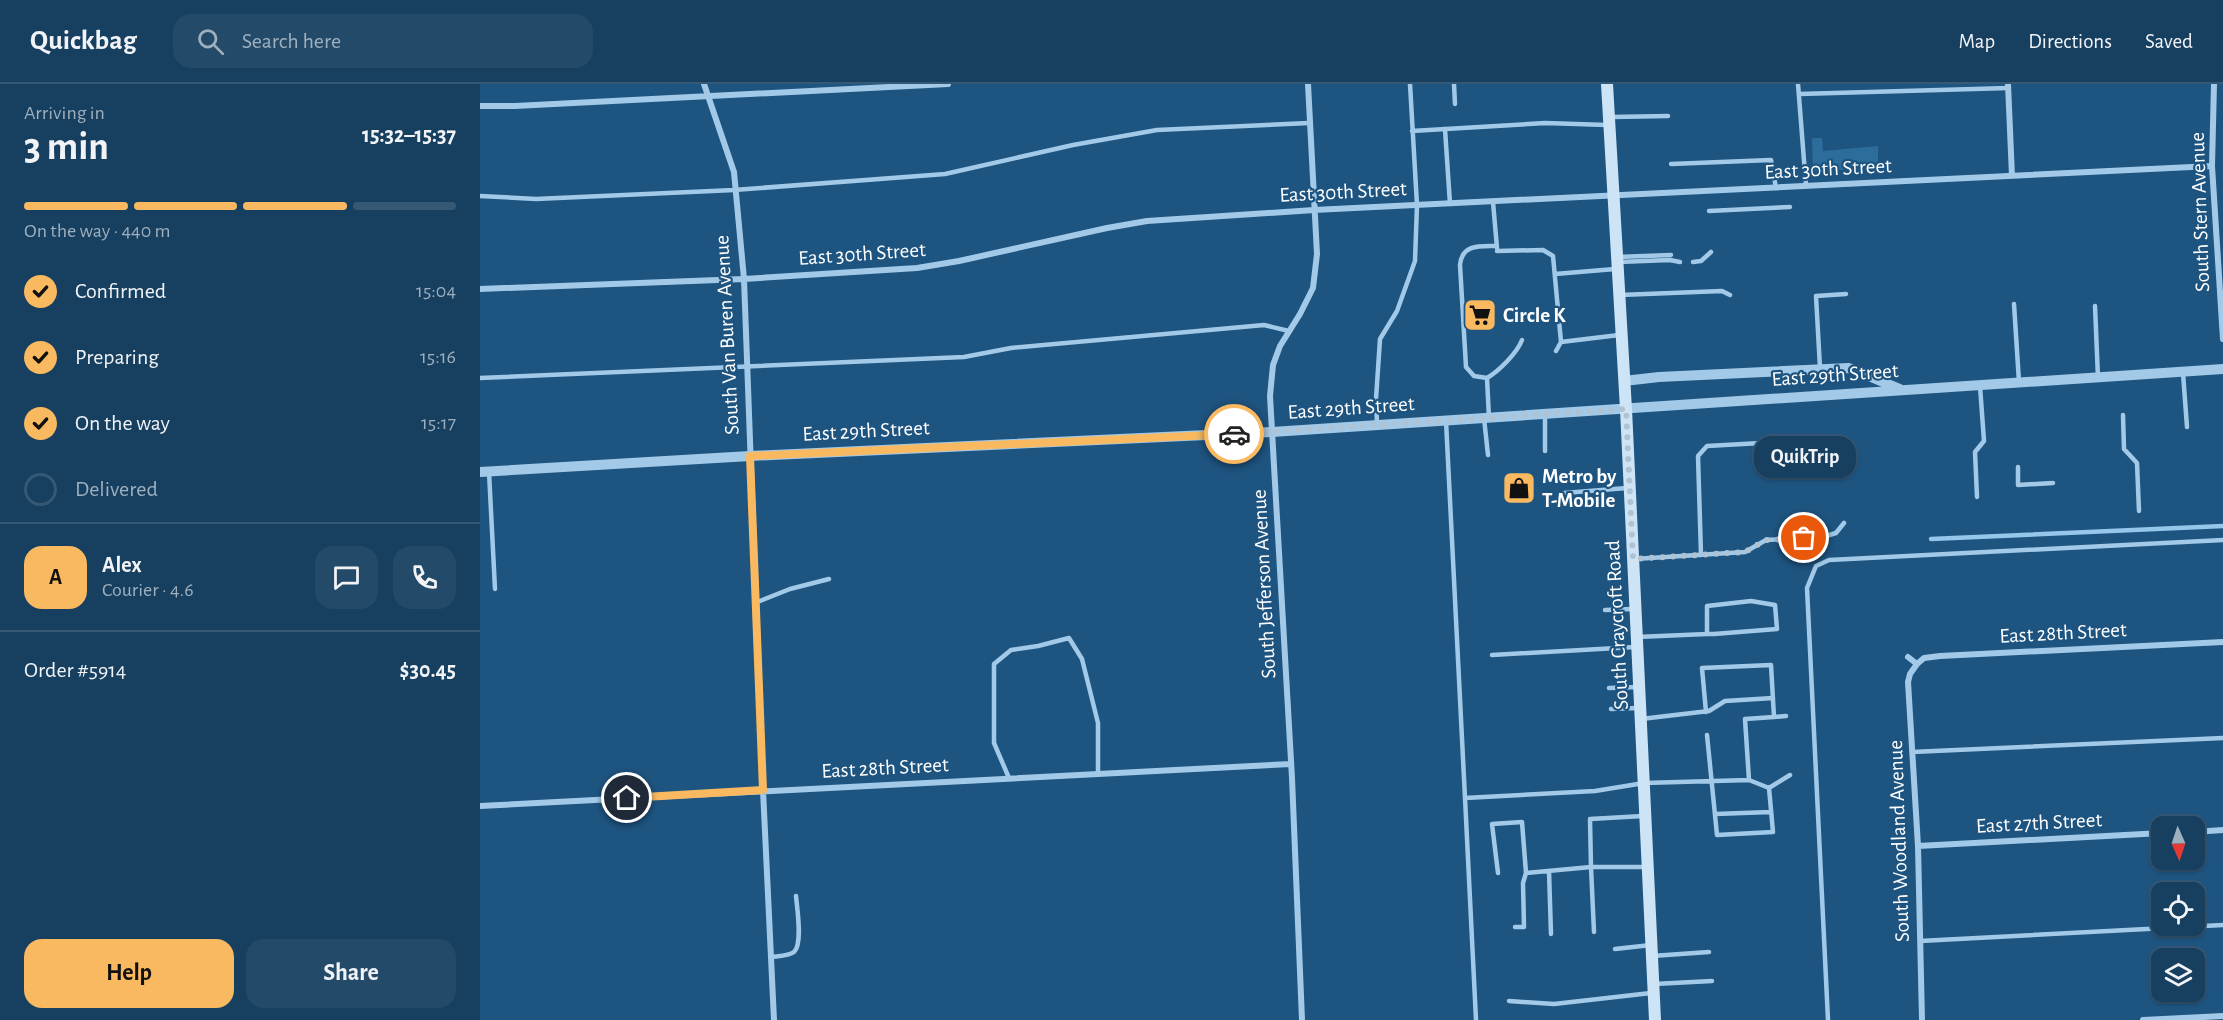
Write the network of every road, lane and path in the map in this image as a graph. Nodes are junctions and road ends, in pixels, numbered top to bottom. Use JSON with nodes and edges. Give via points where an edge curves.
{"nodes":[{"id":1,"x":704,"y":84,"type":"edge"},
{"id":2,"x":948,"y":84,"type":"edge"},
{"id":3,"x":1308,"y":84,"type":"edge"},
{"id":4,"x":1410,"y":84,"type":"edge"},
{"id":5,"x":1454,"y":84,"type":"edge"},
{"id":6,"x":1607,"y":84,"type":"edge"},
{"id":7,"x":1798,"y":84,"type":"edge"},
{"id":8,"x":2214,"y":84,"type":"edge"},
{"id":9,"x":2008,"y":86,"type":"edge"},
{"id":10,"x":1799,"y":94,"type":"junction"},
{"id":11,"x":708,"y":97,"type":"junction"},
{"id":12,"x":1455,"y":104,"type":"dead end"},
{"id":13,"x":480,"y":106,"type":"edge"},
{"id":14,"x":1668,"y":116,"type":"dead end"},
{"id":15,"x":1609,"y":121,"type":"junction"},
{"id":16,"x":1310,"y":123,"type":"junction"},
{"id":17,"x":1445,"y":129,"type":"junction"},
{"id":18,"x":1412,"y":131,"type":"junction"},
{"id":19,"x":1671,"y":164,"type":"dead end"},
{"id":20,"x":2212,"y":166,"type":"junction"},
{"id":21,"x":2012,"y":176,"type":"junction"},
{"id":22,"x":1806,"y":186,"type":"junction"},
{"id":23,"x":1776,"y":188,"type":"junction"},
{"id":24,"x":736,"y":190,"type":"junction"},
{"id":25,"x":480,"y":196,"type":"edge"},
{"id":26,"x":1614,"y":196,"type":"junction"},
{"id":27,"x":1493,"y":202,"type":"junction"},
{"id":28,"x":1450,"y":204,"type":"junction"},
{"id":29,"x":1417,"y":205,"type":"junction"},
{"id":30,"x":1790,"y":207,"type":"dead end"},
{"id":31,"x":1314,"y":210,"type":"junction"},
{"id":32,"x":1709,"y":211,"type":"dead end"},
{"id":33,"x":1497,"y":250,"type":"junction"},
{"id":34,"x":1711,"y":252,"type":"dead end"},
{"id":35,"x":1671,"y":255,"type":"dead end"},
{"id":36,"x":1693,"y":261,"type":"dead end"},
{"id":37,"x":1618,"y":262,"type":"junction"},
{"id":38,"x":1680,"y":262,"type":"dead end"},
{"id":39,"x":1555,"y":274,"type":"junction"},
{"id":40,"x":744,"y":279,"type":"junction"},
{"id":41,"x":480,"y":289,"type":"edge"},
{"id":42,"x":1730,"y":294,"type":"dead end"},
{"id":43,"x":1846,"y":294,"type":"dead end"},
{"id":44,"x":1620,"y":296,"type":"junction"},
{"id":45,"x":2014,"y":304,"type":"dead end"},
{"id":46,"x":2095,"y":306,"type":"dead end"},
{"id":47,"x":1289,"y":331,"type":"junction"},
{"id":48,"x":1622,"y":335,"type":"junction"},
{"id":49,"x":2223,"y":339,"type":"edge"},
{"id":50,"x":1522,"y":340,"type":"dead end"},
{"id":51,"x":1561,"y":342,"type":"junction"},
{"id":52,"x":1556,"y":351,"type":"dead end"},
{"id":53,"x":747,"y":367,"type":"junction"},
{"id":54,"x":2223,"y":369,"type":"edge"},
{"id":55,"x":1820,"y":370,"type":"junction"},
{"id":56,"x":2183,"y":372,"type":"junction"},
{"id":57,"x":480,"y":378,"type":"edge"},
{"id":58,"x":1487,"y":378,"type":"junction"},
{"id":59,"x":2098,"y":378,"type":"junction"},
{"id":60,"x":1624,"y":381,"type":"junction"},
{"id":61,"x":2019,"y":383,"type":"junction"},
{"id":62,"x":1980,"y":386,"type":"junction"},
{"id":63,"x":1903,"y":390,"type":"junction"},
{"id":64,"x":1626,"y":409,"type":"junction"},
{"id":65,"x":1545,"y":414,"type":"junction"},
{"id":66,"x":2123,"y":415,"type":"dead end"},
{"id":67,"x":1486,"y":418,"type":"junction"},
{"id":68,"x":1446,"y":421,"type":"junction"},
{"id":69,"x":1377,"y":425,"type":"junction"},
{"id":70,"x":2187,"y":427,"type":"dead end"},
{"id":71,"x":1272,"y":432,"type":"junction"},
{"id":72,"x":1761,"y":442,"type":"dead end"},
{"id":73,"x":1545,"y":451,"type":"dead end"},
{"id":74,"x":1488,"y":455,"type":"dead end"},
{"id":75,"x":750,"y":456,"type":"junction"},
{"id":76,"x":2018,"y":467,"type":"dead end"},
{"id":77,"x":485,"y":472,"type":"edge"},
{"id":78,"x":2053,"y":483,"type":"dead end"},
{"id":79,"x":1630,"y":487,"type":"junction"},
{"id":80,"x":1564,"y":493,"type":"dead end"},
{"id":81,"x":1977,"y":497,"type":"dead end"},
{"id":82,"x":2139,"y":511,"type":"dead end"},
{"id":83,"x":1844,"y":523,"type":"dead end"},
{"id":84,"x":2223,"y":540,"type":"edge"},
{"id":85,"x":1701,"y":555,"type":"junction"},
{"id":86,"x":1633,"y":559,"type":"junction"},
{"id":87,"x":829,"y":579,"type":"dead end"},
{"id":88,"x":495,"y":589,"type":"dead end"},
{"id":89,"x":756,"y":603,"type":"junction"},
{"id":90,"x":1636,"y":609,"type":"junction"},
{"id":91,"x":1605,"y":610,"type":"dead end"},
{"id":92,"x":1707,"y":634,"type":"junction"},
{"id":93,"x":1637,"y":642,"type":"junction"},
{"id":94,"x":2223,"y":642,"type":"edge"},
{"id":95,"x":1492,"y":655,"type":"dead end"},
{"id":96,"x":1908,"y":657,"type":"dead end"},
{"id":97,"x":1917,"y":664,"type":"junction"},
{"id":98,"x":1640,"y":687,"type":"junction"},
{"id":99,"x":1609,"y":688,"type":"dead end"},
{"id":100,"x":1773,"y":698,"type":"junction"},
{"id":101,"x":1611,"y":709,"type":"dead end"},
{"id":102,"x":1706,"y":712,"type":"junction"},
{"id":103,"x":1641,"y":713,"type":"junction"},
{"id":104,"x":1786,"y":716,"type":"dead end"},
{"id":105,"x":1774,"y":717,"type":"junction"},
{"id":106,"x":1707,"y":735,"type":"dead end"},
{"id":107,"x":2223,"y":738,"type":"edge"},
{"id":108,"x":1912,"y":752,"type":"junction"},
{"id":109,"x":1291,"y":764,"type":"junction"},
{"id":110,"x":1098,"y":774,"type":"junction"},
{"id":111,"x":1790,"y":775,"type":"dead end"},
{"id":112,"x":1009,"y":778,"type":"junction"},
{"id":113,"x":1749,"y":780,"type":"junction"},
{"id":114,"x":1712,"y":781,"type":"junction"},
{"id":115,"x":1644,"y":783,"type":"junction"},
{"id":116,"x":1769,"y":788,"type":"junction"},
{"id":117,"x":763,"y":790,"type":"junction"},
{"id":118,"x":1465,"y":798,"type":"junction"},
{"id":119,"x":480,"y":806,"type":"edge"},
{"id":120,"x":1772,"y":812,"type":"junction"},
{"id":121,"x":1715,"y":813,"type":"junction"},
{"id":122,"x":1646,"y":816,"type":"junction"},
{"id":123,"x":2223,"y":830,"type":"edge"},
{"id":124,"x":2205,"y":831,"type":"edge"},
{"id":125,"x":2151,"y":834,"type":"edge"},
{"id":126,"x":1917,"y":846,"type":"junction"},
{"id":127,"x":1591,"y":867,"type":"junction"},
{"id":128,"x":1648,"y":867,"type":"junction"},
{"id":129,"x":1549,"y":871,"type":"junction"},
{"id":130,"x":1498,"y":873,"type":"dead end"},
{"id":131,"x":1526,"y":873,"type":"junction"},
{"id":132,"x":796,"y":896,"type":"dead end"},
{"id":133,"x":2223,"y":925,"type":"edge"},
{"id":134,"x":1515,"y":927,"type":"dead end"},
{"id":135,"x":1594,"y":932,"type":"dead end"},
{"id":136,"x":1551,"y":934,"type":"dead end"},
{"id":137,"x":1920,"y":941,"type":"junction"},
{"id":138,"x":1615,"y":949,"type":"dead end"},
{"id":139,"x":1652,"y":950,"type":"junction"},
{"id":140,"x":1709,"y":952,"type":"dead end"},
{"id":141,"x":771,"y":957,"type":"junction"},
{"id":142,"x":1712,"y":981,"type":"dead end"},
{"id":143,"x":1654,"y":989,"type":"junction"},
{"id":144,"x":1509,"y":1001,"type":"dead end"},
{"id":145,"x":2223,"y":1016,"type":"edge"},
{"id":146,"x":774,"y":1020,"type":"edge"},
{"id":147,"x":1302,"y":1020,"type":"edge"},
{"id":148,"x":1476,"y":1020,"type":"edge"},
{"id":149,"x":1655,"y":1020,"type":"edge"},
{"id":150,"x":1828,"y":1020,"type":"edge"},
{"id":151,"x":1922,"y":1020,"type":"edge"},
{"id":152,"x":2143,"y":1020,"type":"edge"}],
"edges":[{"from":1,"to":11,"type":"street","name":"South Van Buren Avenue"},
{"from":2,"to":11,"type":"street"},
{"from":3,"to":16,"type":"street","name":"South Jefferson Avenue"},
{"from":4,"to":18,"type":"lane"},
{"from":5,"to":12,"type":"lane"},
{"from":6,"to":15,"type":"main road","name":"South Craycroft Road"},
{"from":7,"to":10,"type":"lane"},
{"from":8,"to":20,"type":"street","name":"South Stern Avenue"},
{"from":9,"to":10,"type":"lane"},
{"from":9,"to":21,"type":"street"},
{"from":10,"to":22,"type":"lane"},
{"from":11,"to":13,"type":"street"},
{"from":11,"to":24,"type":"street","name":"South Van Buren Avenue","via":[[734,172]]},
{"from":14,"to":15,"type":"lane"},
{"from":15,"to":17,"type":"lane"},
{"from":15,"to":26,"type":"main road","name":"South Craycroft Road"},
{"from":16,"to":24,"type":"lane","via":[[1157,130],[945,174]]},
{"from":16,"to":31,"type":"street","name":"South Jefferson Avenue"},
{"from":17,"to":18,"type":"lane"},
{"from":17,"to":28,"type":"lane"},
{"from":18,"to":29,"type":"lane"},
{"from":19,"to":23,"type":"lane","via":[[1770,160]]},
{"from":20,"to":21,"type":"street","name":"East 30th Street"},
{"from":20,"to":49,"type":"street","name":"South Stern Avenue"},
{"from":21,"to":22,"type":"street","name":"East 30th Street"},
{"from":22,"to":23,"type":"street","name":"East 30th Street"},
{"from":23,"to":26,"type":"street","name":"East 30th Street"},
{"from":24,"to":25,"type":"lane","via":[[536,199]]},
{"from":24,"to":40,"type":"street","name":"South Van Buren Avenue"},
{"from":26,"to":27,"type":"street","name":"East 30th Street"},
{"from":26,"to":37,"type":"main road","name":"South Craycroft Road"},
{"from":27,"to":28,"type":"street","name":"East 30th Street"},
{"from":27,"to":33,"type":"lane"},
{"from":28,"to":29,"type":"street","name":"East 30th Street"},
{"from":29,"to":31,"type":"street","name":"East 30th Street"},
{"from":29,"to":69,"type":"lane","via":[[1415,261],[1397,311],[1380,339]]},
{"from":30,"to":32,"type":"lane"},
{"from":31,"to":40,"type":"street","name":"East 30th Street","via":[[1147,221],[917,268]]},
{"from":31,"to":47,"type":"street","name":"South Jefferson Avenue","via":[[1317,254],[1313,288]]},
{"from":33,"to":39,"type":"lane","via":[[1543,250],[1553,256]]},
{"from":33,"to":58,"type":"lane","via":[[1473,246],[1465,251],[1460,265],[1466,367],[1474,376]]},
{"from":34,"to":36,"type":"lane","via":[[1701,261]]},
{"from":35,"to":37,"type":"lane"},
{"from":37,"to":38,"type":"lane"},
{"from":37,"to":39,"type":"lane"},
{"from":37,"to":44,"type":"main road","name":"South Craycroft Road"},
{"from":39,"to":51,"type":"lane"},
{"from":40,"to":41,"type":"street","name":"East 30th Street"},
{"from":40,"to":53,"type":"street","name":"South Van Buren Avenue"},
{"from":42,"to":44,"type":"lane","via":[[1722,291]]},
{"from":43,"to":55,"type":"lane","via":[[1816,296]]},
{"from":44,"to":48,"type":"main road","name":"South Craycroft Road"},
{"from":45,"to":61,"type":"lane"},
{"from":46,"to":59,"type":"lane"},
{"from":47,"to":53,"type":"lane","via":[[1264,325],[1011,348],[964,357]]},
{"from":47,"to":71,"type":"street","name":"South Jefferson Avenue","via":[[1273,364]]},
{"from":48,"to":51,"type":"lane"},
{"from":48,"to":60,"type":"main road","name":"South Craycroft Road"},
{"from":50,"to":58,"type":"lane"},
{"from":51,"to":52,"type":"lane"},
{"from":53,"to":57,"type":"lane"},
{"from":53,"to":75,"type":"street","name":"South Van Buren Avenue"},
{"from":54,"to":56,"type":"street","name":"East 29th Street"},
{"from":55,"to":60,"type":"street"},
{"from":55,"to":63,"type":"street","via":[[1849,368]]},
{"from":56,"to":59,"type":"street","name":"East 29th Street"},
{"from":56,"to":70,"type":"lane"},
{"from":58,"to":67,"type":"lane"},
{"from":59,"to":61,"type":"street","name":"East 29th Street"},
{"from":60,"to":64,"type":"main road","name":"South Craycroft Road"},
{"from":61,"to":62,"type":"street","name":"East 29th Street"},
{"from":62,"to":63,"type":"street","name":"East 29th Street"},
{"from":62,"to":81,"type":"lane","via":[[1984,441],[1975,452]]},
{"from":63,"to":64,"type":"street","name":"East 29th Street"},
{"from":64,"to":65,"type":"street","name":"East 29th Street"},
{"from":64,"to":79,"type":"main road","name":"South Craycroft Road"},
{"from":65,"to":67,"type":"street","name":"East 29th Street"},
{"from":65,"to":73,"type":"lane"},
{"from":66,"to":82,"type":"lane","via":[[2124,449],[2137,463]]},
{"from":67,"to":68,"type":"street","name":"East 29th Street"},
{"from":67,"to":74,"type":"lane"},
{"from":68,"to":69,"type":"street","name":"East 29th Street"},
{"from":68,"to":118,"type":"lane"},
{"from":69,"to":71,"type":"street","name":"East 29th Street"},
{"from":71,"to":75,"type":"street","name":"East 29th Street"},
{"from":71,"to":109,"type":"street","name":"South Jefferson Avenue"},
{"from":72,"to":85,"type":"lane","via":[[1707,446],[1698,456]]},
{"from":75,"to":77,"type":"street","name":"East 29th Street"},
{"from":75,"to":89,"type":"street","name":"South Van Buren Avenue"},
{"from":76,"to":78,"type":"lane","via":[[2018,485]]},
{"from":77,"to":88,"type":"lane"},
{"from":79,"to":80,"type":"lane"},
{"from":79,"to":86,"type":"main road","name":"South Craycroft Road"},
{"from":83,"to":85,"type":"lane","via":[[1836,533],[1823,537],[1766,540],[1745,552]]},
{"from":84,"to":150,"type":"lane","via":[[1828,560],[1816,566],[1807,588]]},
{"from":85,"to":86,"type":"lane"},
{"from":86,"to":90,"type":"main road","name":"South Craycroft Road"},
{"from":87,"to":89,"type":"lane"},
{"from":89,"to":117,"type":"street","name":"South Van Buren Avenue"},
{"from":90,"to":91,"type":"lane"},
{"from":90,"to":93,"type":"main road","name":"South Craycroft Road"},
{"from":92,"to":92,"type":"lane","via":[[1778,629],[1775,605],[1751,602],[1707,606]]},
{"from":92,"to":93,"type":"lane"},
{"from":93,"to":95,"type":"lane"},
{"from":93,"to":98,"type":"main road","name":"South Craycroft Road"},
{"from":94,"to":97,"type":"street","name":"East 28th Street","via":[[1940,656],[1924,658]]},
{"from":96,"to":97,"type":"street"},
{"from":97,"to":108,"type":"street","name":"South Woodland Avenue","via":[[1908,682]]},
{"from":98,"to":99,"type":"lane"},
{"from":98,"to":103,"type":"main road","name":"South Craycroft Road"},
{"from":100,"to":102,"type":"lane","via":[[1725,701]]},
{"from":100,"to":102,"type":"lane","via":[[1771,665],[1702,668]]},
{"from":100,"to":105,"type":"lane"},
{"from":101,"to":103,"type":"lane"},
{"from":102,"to":103,"type":"lane"},
{"from":103,"to":115,"type":"main road","name":"South Craycroft Road"},
{"from":104,"to":105,"type":"lane"},
{"from":105,"to":113,"type":"lane","via":[[1745,719]]},
{"from":106,"to":114,"type":"lane"},
{"from":107,"to":108,"type":"lane"},
{"from":108,"to":126,"type":"street","name":"South Woodland Avenue"},
{"from":109,"to":110,"type":"street","name":"East 28th Street"},
{"from":109,"to":147,"type":"street","name":"South Jefferson Avenue"},
{"from":110,"to":112,"type":"street","name":"East 28th Street"},
{"from":110,"to":112,"type":"lane","via":[[1098,723],[1082,659],[1069,638],[1011,650],[994,664],[994,743]]},
{"from":111,"to":116,"type":"lane"},
{"from":112,"to":117,"type":"street","name":"East 28th Street"},
{"from":113,"to":114,"type":"lane"},
{"from":113,"to":116,"type":"lane"},
{"from":114,"to":115,"type":"lane"},
{"from":114,"to":121,"type":"lane"},
{"from":115,"to":118,"type":"lane","via":[[1595,791]]},
{"from":115,"to":122,"type":"main road","name":"South Craycroft Road"},
{"from":116,"to":120,"type":"lane"},
{"from":117,"to":119,"type":"street","name":"East 28th Street"},
{"from":117,"to":141,"type":"street","name":"South Van Buren Avenue"},
{"from":118,"to":148,"type":"lane"},
{"from":120,"to":121,"type":"lane"},
{"from":120,"to":121,"type":"lane","via":[[1773,832],[1717,835]]},
{"from":122,"to":127,"type":"lane","via":[[1590,819]]},
{"from":122,"to":128,"type":"main road","name":"South Craycroft Road"},
{"from":123,"to":124,"type":"street"},
{"from":125,"to":126,"type":"street","name":"East 27th Street"},
{"from":126,"to":137,"type":"street","name":"South Woodland Avenue"},
{"from":127,"to":128,"type":"lane"},
{"from":127,"to":129,"type":"lane"},
{"from":127,"to":135,"type":"lane"},
{"from":128,"to":139,"type":"main road","name":"South Craycroft Road"},
{"from":129,"to":131,"type":"lane"},
{"from":129,"to":136,"type":"lane"},
{"from":130,"to":131,"type":"lane","via":[[1492,824],[1522,822]]},
{"from":131,"to":134,"type":"lane","via":[[1524,927]]},
{"from":132,"to":141,"type":"lane","via":[[796,950]]},
{"from":133,"to":137,"type":"lane"},
{"from":137,"to":151,"type":"street","name":"South Woodland Avenue"},
{"from":138,"to":139,"type":"lane"},
{"from":139,"to":140,"type":"lane"},
{"from":139,"to":143,"type":"main road","name":"South Craycroft Road"},
{"from":141,"to":146,"type":"street","name":"South Van Buren Avenue"},
{"from":142,"to":143,"type":"lane"},
{"from":143,"to":144,"type":"lane","via":[[1554,1004]]},
{"from":143,"to":149,"type":"main road","name":"South Craycroft Road"},
{"from":145,"to":152,"type":"street"}]}
